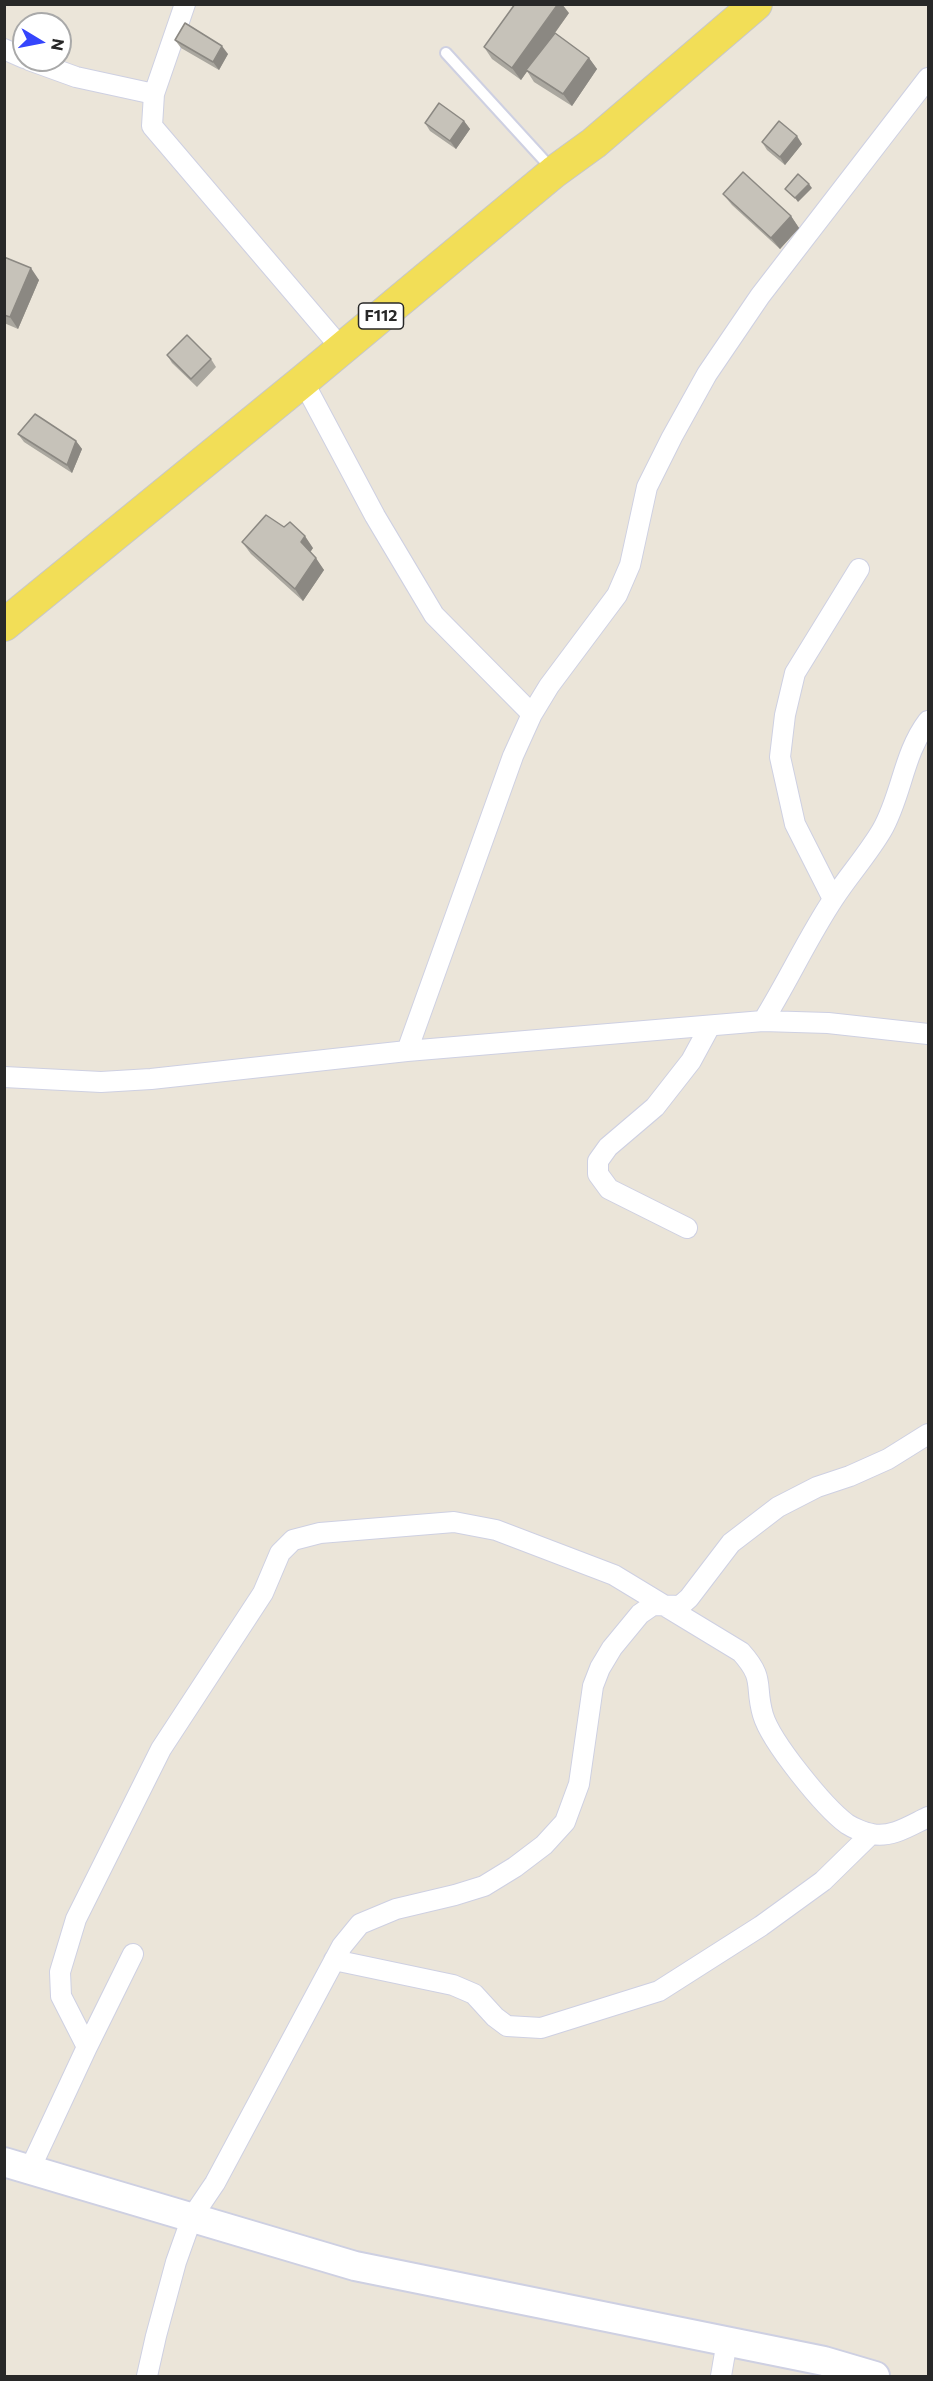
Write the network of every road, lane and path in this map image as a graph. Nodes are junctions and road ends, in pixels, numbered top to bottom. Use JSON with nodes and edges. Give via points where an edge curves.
{"nodes":[{"id":1,"x":185,"y":4,"type":"edge"},
{"id":2,"x":756,"y":4,"type":"edge"},
{"id":3,"x":446,"y":54,"type":"dead end"},
{"id":4,"x":62,"y":72,"type":"edge"},
{"id":5,"x":928,"y":78,"type":"edge"},
{"id":6,"x":154,"y":94,"type":"junction"},
{"id":7,"x":554,"y":172,"type":"junction"},
{"id":8,"x":342,"y":349,"type":"junction"},
{"id":9,"x":303,"y":381,"type":"junction"},
{"id":10,"x":859,"y":569,"type":"dead end"},
{"id":11,"x":4,"y":625,"type":"edge"},
{"id":12,"x":532,"y":714,"type":"junction"},
{"id":13,"x":928,"y":721,"type":"edge"},
{"id":14,"x":833,"y":899,"type":"junction"},
{"id":15,"x":764,"y":1021,"type":"junction"},
{"id":16,"x":710,"y":1026,"type":"junction"},
{"id":17,"x":928,"y":1034,"type":"edge"},
{"id":18,"x":407,"y":1051,"type":"junction"},
{"id":19,"x":4,"y":1077,"type":"edge"},
{"id":20,"x":687,"y":1228,"type":"dead end"},
{"id":21,"x":928,"y":1434,"type":"edge"},
{"id":22,"x":668,"y":1606,"type":"junction"},
{"id":23,"x":928,"y":1817,"type":"edge"},
{"id":24,"x":871,"y":1834,"type":"junction"},
{"id":25,"x":133,"y":1954,"type":"dead end"},
{"id":26,"x":334,"y":1960,"type":"junction"},
{"id":27,"x":87,"y":2047,"type":"junction"},
{"id":28,"x":17,"y":2166,"type":"edge"},
{"id":29,"x":192,"y":2217,"type":"junction"},
{"id":30,"x":727,"y":2342,"type":"junction"},
{"id":31,"x":147,"y":2376,"type":"edge"},
{"id":32,"x":721,"y":2376,"type":"edge"},
{"id":33,"x":875,"y":2376,"type":"edge"}],
"edges":[{"from":1,"to":6,"type":"street"},
{"from":2,"to":7,"type":"main road","number":"F112","via":[[594,143]]},
{"from":3,"to":7,"type":"lane"},
{"from":4,"to":6,"type":"street"},
{"from":5,"to":12,"type":"street","via":[[760,296],[707,374],[647,487],[630,565],[618,595]]},
{"from":6,"to":8,"type":"street","via":[[152,126]]},
{"from":7,"to":8,"type":"main road","number":"F112"},
{"from":8,"to":9,"type":"main road","number":"F112"},
{"from":9,"to":11,"type":"main road","number":"F112"},
{"from":9,"to":12,"type":"street","via":[[375,516],[434,615]]},
{"from":10,"to":14,"type":"street","via":[[795,673],[780,757],[795,824]]},
{"from":12,"to":18,"type":"street","via":[[513,756]]},
{"from":13,"to":14,"type":"street","via":[[907,759],[882,831]]},
{"from":14,"to":15,"type":"street"},
{"from":15,"to":16,"type":"street"},
{"from":15,"to":17,"type":"street","via":[[828,1023]]},
{"from":16,"to":18,"type":"street"},
{"from":16,"to":20,"type":"street","via":[[691,1061],[655,1107],[608,1147],[598,1161],[598,1174],[609,1189]]},
{"from":18,"to":19,"type":"street","via":[[111,1082]]},
{"from":21,"to":22,"type":"street","via":[[888,1459],[778,1507],[731,1543],[685,1602]]},
{"from":22,"to":24,"type":"street","via":[[741,1652],[754,1666],[763,1714],[774,1740],[847,1824]]},
{"from":22,"to":26,"type":"street","via":[[653,1605],[640,1614],[600,1668],[593,1686],[579,1784],[565,1822],[544,1845],[483,1886],[396,1909],[360,1924]]},
{"from":22,"to":27,"type":"street","via":[[614,1575],[496,1530],[454,1522],[320,1533],[293,1540],[280,1553],[263,1593],[161,1749],[76,1918],[60,1972],[61,1996]]},
{"from":23,"to":24,"type":"street","via":[[889,1835]]},
{"from":24,"to":26,"type":"street","via":[[823,1881],[660,1991],[541,2028],[507,2026],[474,1994],[453,1985]]},
{"from":25,"to":27,"type":"street"},
{"from":26,"to":29,"type":"street","via":[[215,2182]]},
{"from":27,"to":28,"type":"street"},
{"from":28,"to":29,"type":"street"},
{"from":29,"to":30,"type":"street","via":[[355,2266]]},
{"from":29,"to":31,"type":"street","via":[[164,2304]]},
{"from":30,"to":32,"type":"street"},
{"from":30,"to":33,"type":"street","via":[[824,2361]]}]}
